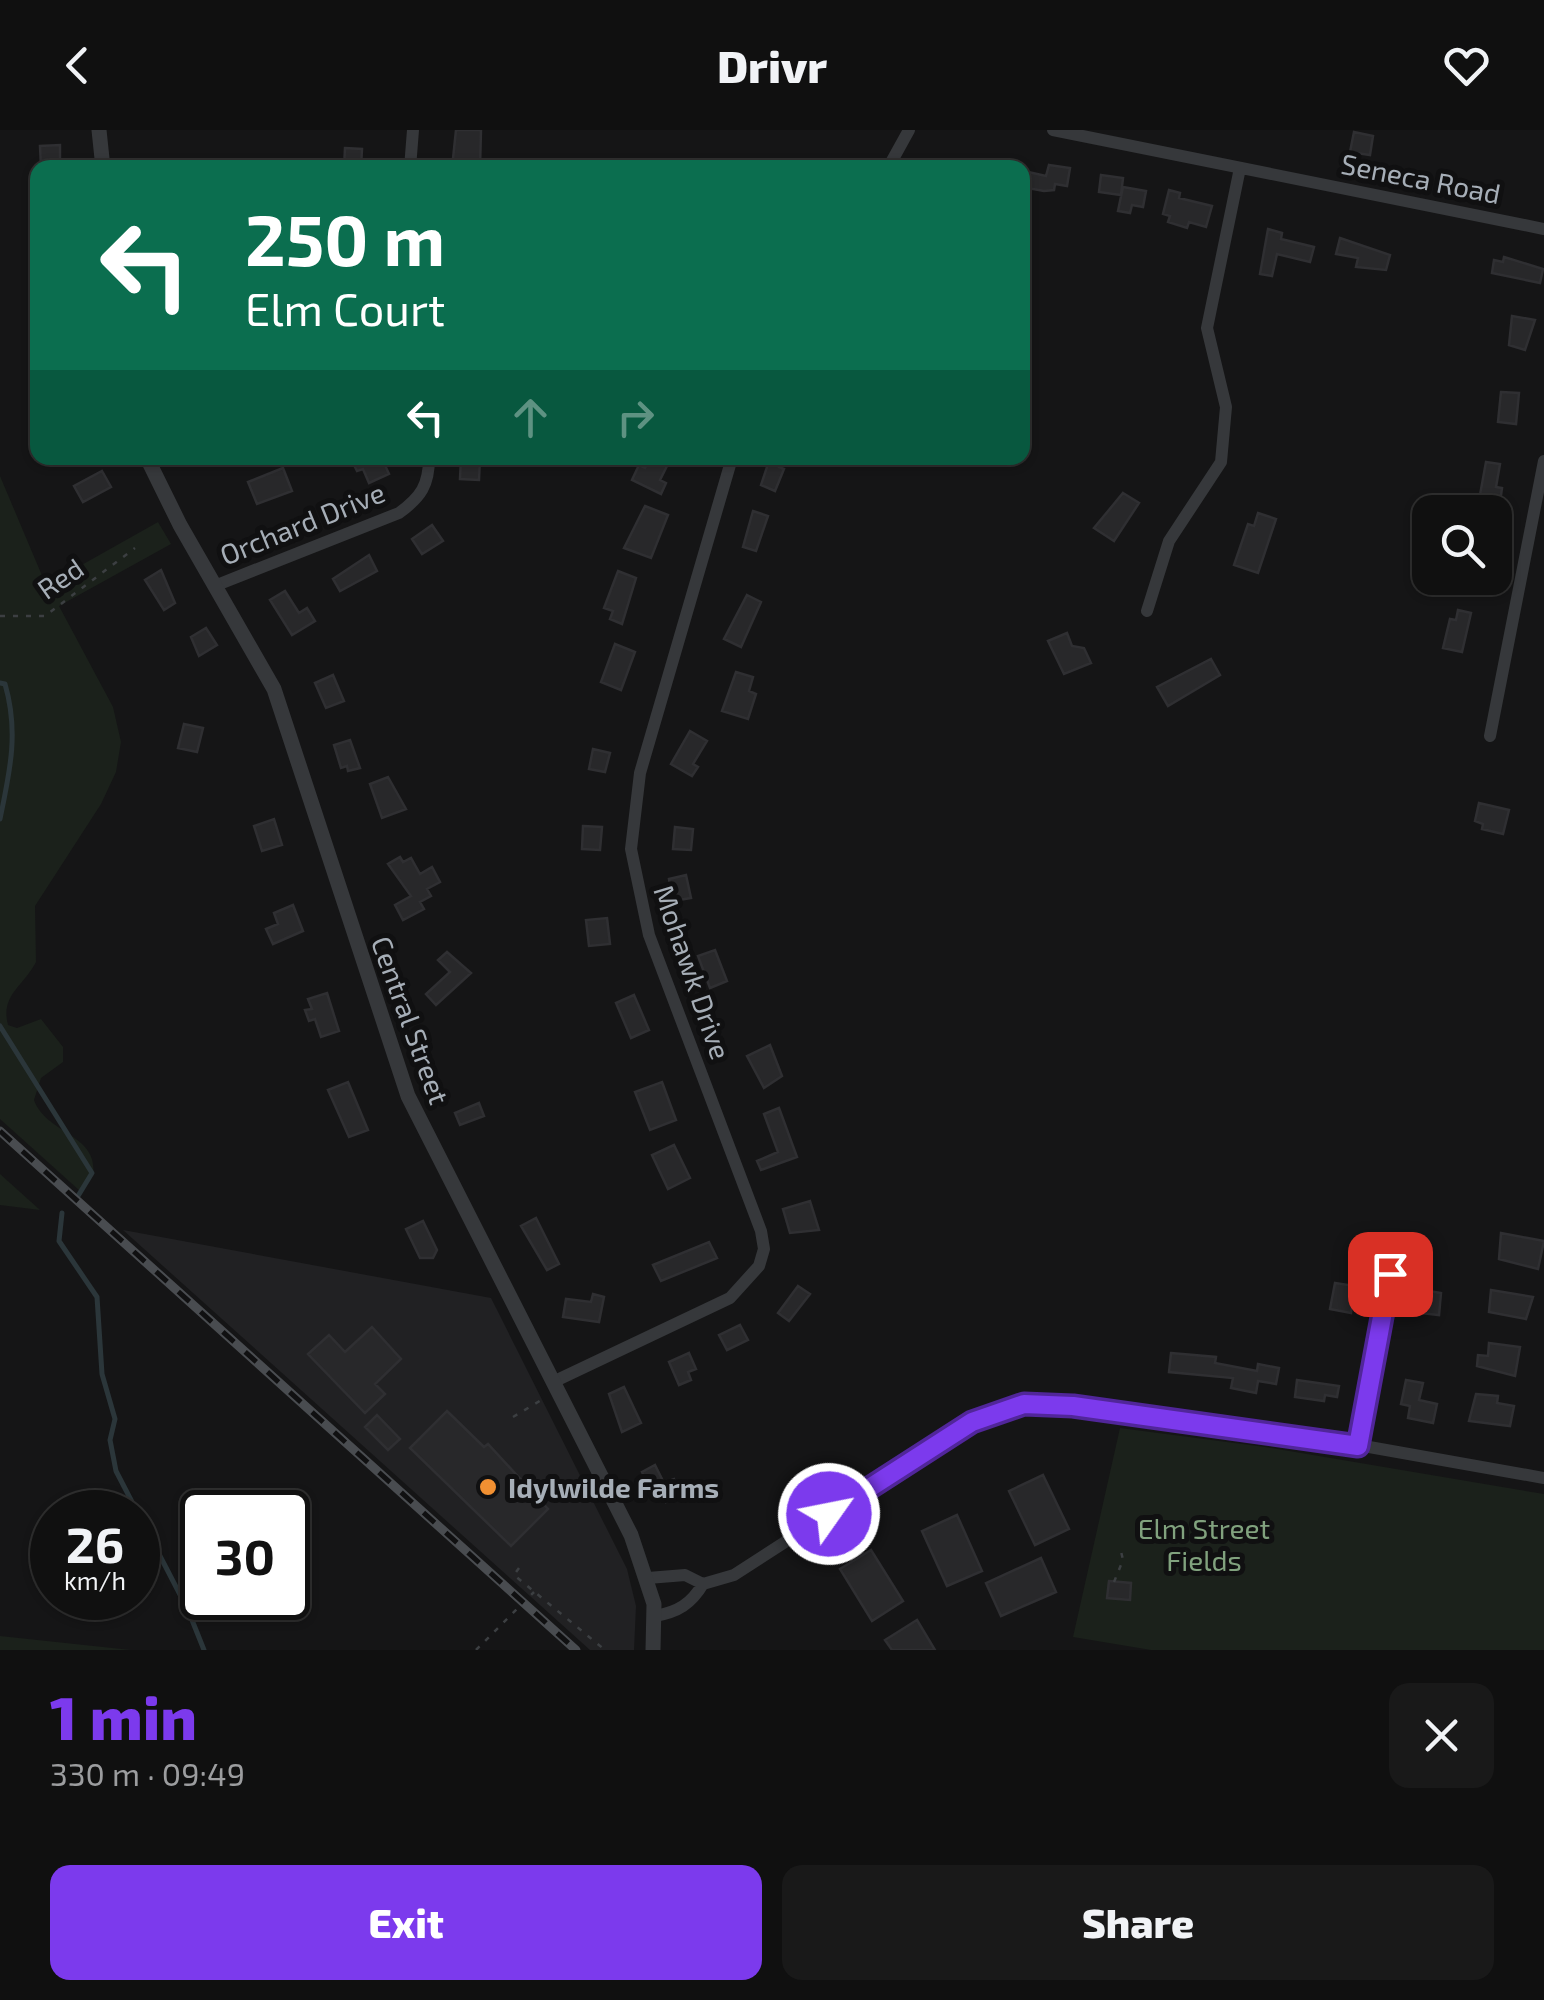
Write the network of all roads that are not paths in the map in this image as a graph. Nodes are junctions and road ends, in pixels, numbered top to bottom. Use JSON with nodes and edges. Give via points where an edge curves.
{"nodes":[{"id":1,"x":99,"y":130,"type":"edge"},
{"id":2,"x":413,"y":130,"type":"edge"},
{"id":3,"x":909,"y":130,"type":"edge"},
{"id":4,"x":1053,"y":130,"type":"edge"},
{"id":5,"x":101,"y":160,"type":"edge"},
{"id":6,"x":411,"y":160,"type":"edge"},
{"id":7,"x":892,"y":160,"type":"edge"},
{"id":8,"x":1240,"y":168,"type":"junction"},
{"id":9,"x":1544,"y":228,"type":"edge"},
{"id":10,"x":1544,"y":461,"type":"edge"},
{"id":11,"x":150,"y":465,"type":"edge"},
{"id":12,"x":429,"y":465,"type":"edge"},
{"id":13,"x":730,"y":465,"type":"edge"},
{"id":14,"x":217,"y":585,"type":"junction"},
{"id":15,"x":1147,"y":611,"type":"dead end"},
{"id":16,"x":1490,"y":736,"type":"dead end"},
{"id":17,"x":1390,"y":1274,"type":"dead end"},
{"id":18,"x":551,"y":1388,"type":"junction"},
{"id":19,"x":1358,"y":1446,"type":"junction"},
{"id":20,"x":1544,"y":1478,"type":"edge"},
{"id":21,"x":648,"y":1578,"type":"junction"},
{"id":22,"x":703,"y":1584,"type":"junction"},
{"id":23,"x":655,"y":1616,"type":"junction"},
{"id":24,"x":652,"y":1650,"type":"edge"}],
"edges":[{"from":1,"to":5,"type":"street"},
{"from":2,"to":6,"type":"street"},
{"from":3,"to":7,"type":"street"},
{"from":4,"to":8,"type":"street","name":"Seneca Road"},
{"from":8,"to":9,"type":"street","name":"Seneca Road"},
{"from":8,"to":15,"type":"street","via":[[1208,328],[1226,406],[1221,462],[1161,558]]},
{"from":10,"to":16,"type":"street"},
{"from":11,"to":14,"type":"street","name":"Central Street"},
{"from":12,"to":14,"type":"street","name":"Orchard Drive","via":[[429,481],[399,512]]},
{"from":13,"to":18,"type":"street","name":"Mohawk Drive","via":[[640,773],[631,848],[644,921],[764,1249],[750,1281],[730,1298]]},
{"from":14,"to":18,"type":"street","name":"Central Street","via":[[274,689],[397,1070]]},
{"from":17,"to":19,"type":"street"},
{"from":18,"to":21,"type":"street","name":"Central Street"},
{"from":19,"to":20,"type":"street"},
{"from":19,"to":22,"type":"street","via":[[1073,1406],[1016,1406],[960,1429],[751,1565]]},
{"from":21,"to":22,"type":"street","via":[[685,1575]]},
{"from":21,"to":23,"type":"street","name":"Central Street"},
{"from":22,"to":23,"type":"street","via":[[694,1600]]},
{"from":23,"to":24,"type":"street","name":"Central Street"}]}
